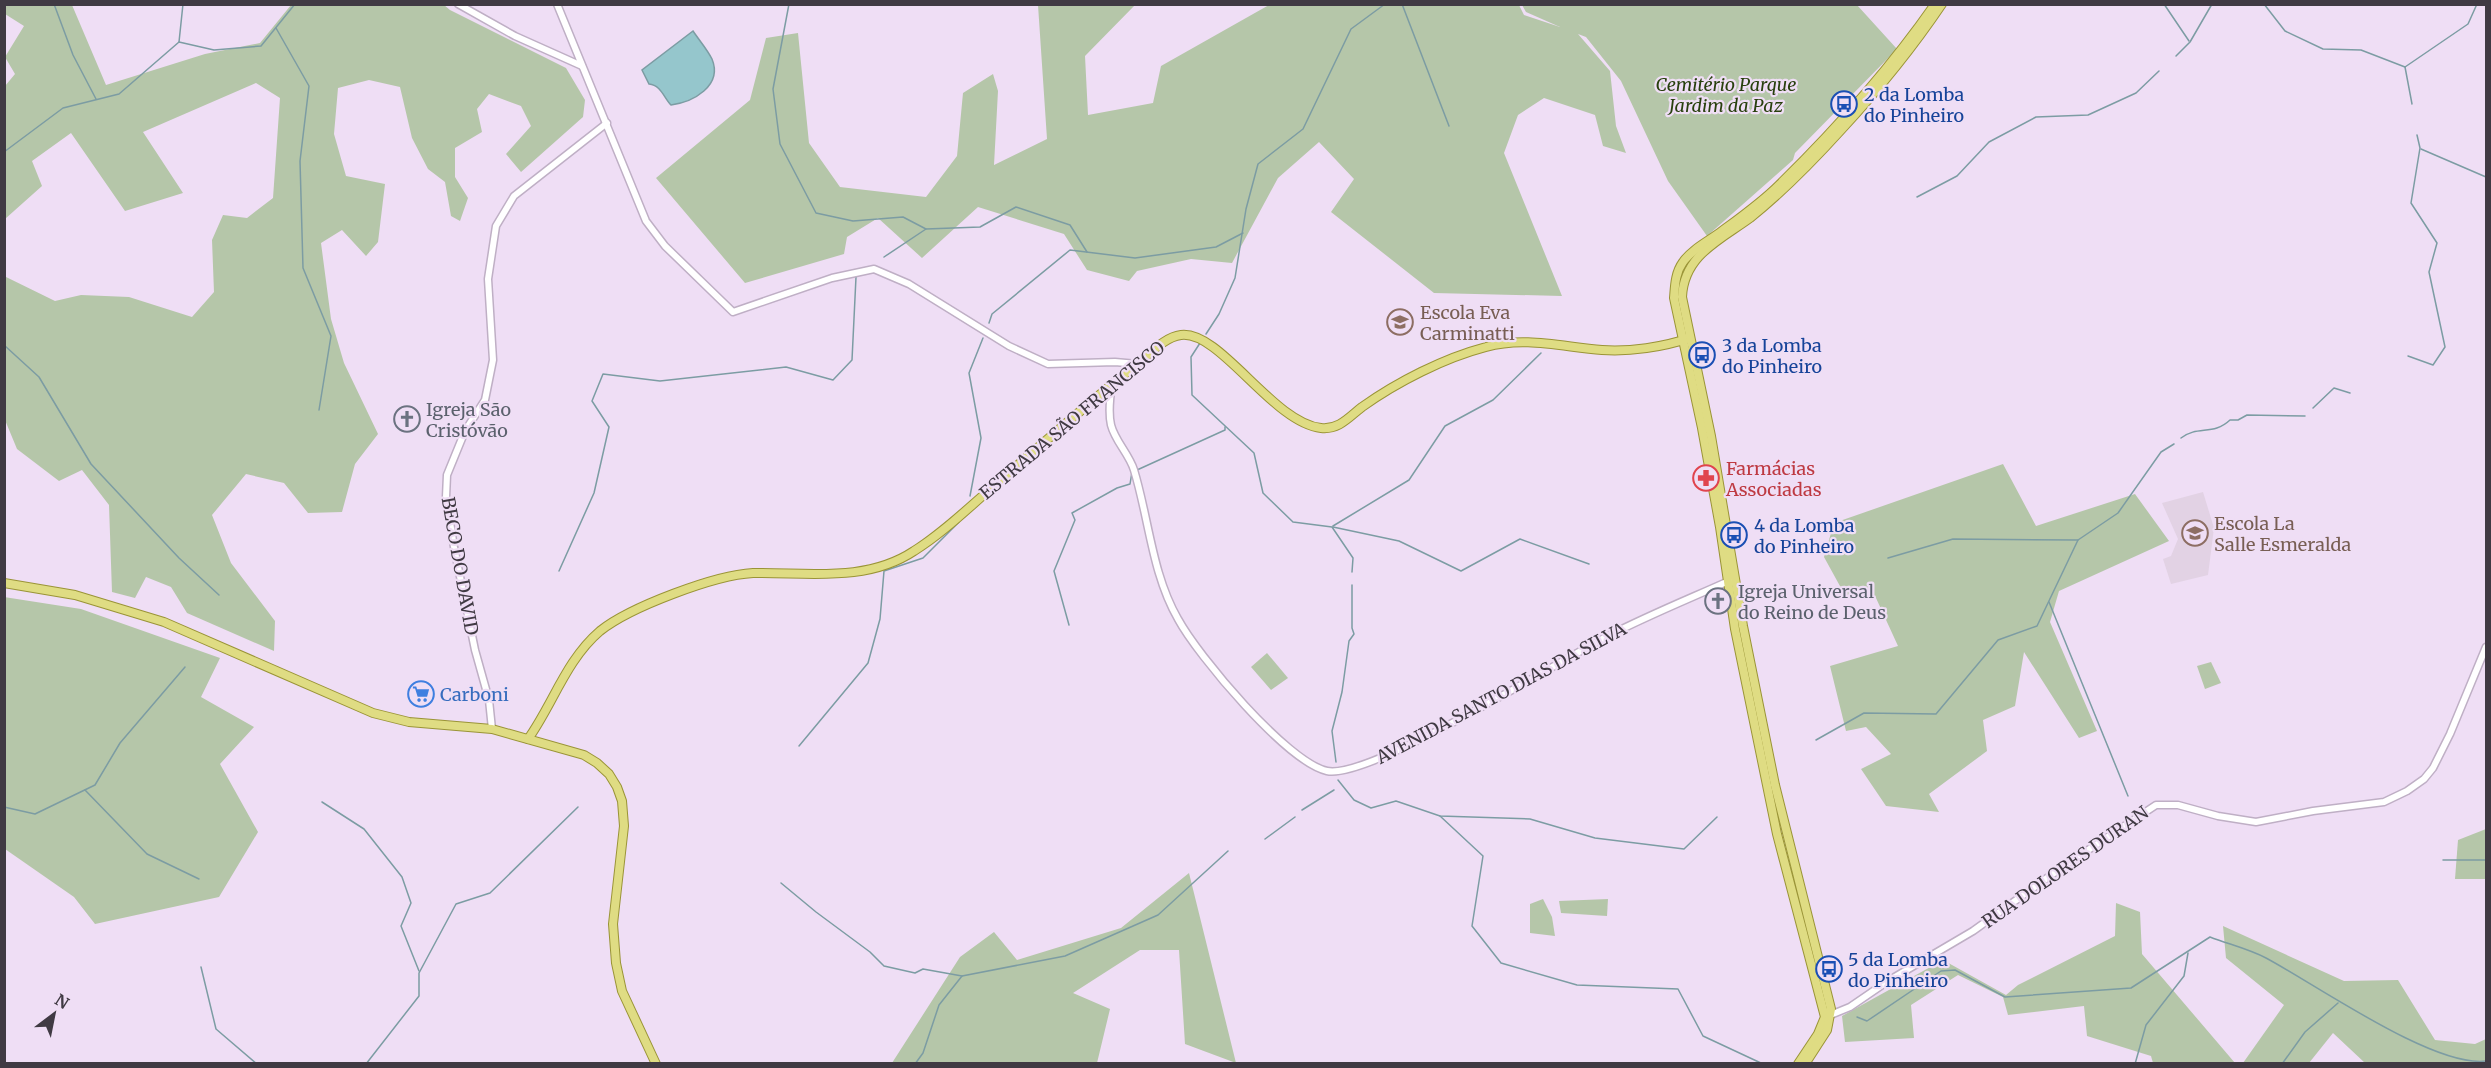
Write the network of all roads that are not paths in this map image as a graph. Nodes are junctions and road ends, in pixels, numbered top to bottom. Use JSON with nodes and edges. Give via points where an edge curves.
{"nodes":[{"id":1,"x":458,"y":4,"type":"edge"},
{"id":2,"x":557,"y":4,"type":"edge"},
{"id":3,"x":1935,"y":4,"type":"edge"},
{"id":4,"x":1942,"y":4,"type":"edge"},
{"id":5,"x":582,"y":66,"type":"junction"},
{"id":6,"x":607,"y":123,"type":"junction"},
{"id":7,"x":1808,"y":154,"type":"junction"},
{"id":8,"x":1814,"y":162,"type":"junction"},
{"id":9,"x":1798,"y":164,"type":"junction"},
{"id":10,"x":1804,"y":170,"type":"junction"},
{"id":11,"x":1687,"y":339,"type":"junction"},
{"id":12,"x":1137,"y":364,"type":"junction"},
{"id":13,"x":1112,"y":383,"type":"junction"},
{"id":14,"x":1732,"y":579,"type":"junction"},
{"id":15,"x":4,"y":583,"type":"edge"},
{"id":16,"x":1739,"y":628,"type":"junction"},
{"id":17,"x":2487,"y":647,"type":"edge"},
{"id":18,"x":492,"y":729,"type":"junction"},
{"id":19,"x":528,"y":739,"type":"junction"},
{"id":20,"x":1793,"y":855,"type":"junction"},
{"id":21,"x":1783,"y":858,"type":"junction"},
{"id":22,"x":1828,"y":1016,"type":"junction"},
{"id":23,"x":656,"y":1064,"type":"edge"},
{"id":24,"x":1798,"y":1064,"type":"edge"},
{"id":25,"x":1805,"y":1064,"type":"edge"}],
"edges":[{"from":1,"to":5,"type":"street","via":[[515,36]]},
{"from":2,"to":5,"type":"street"},
{"from":3,"to":7,"type":"main road","via":[[1893,63]]},
{"from":4,"to":8,"type":"main road","via":[[1908,54]]},
{"from":5,"to":6,"type":"street"},
{"from":6,"to":12,"type":"street","via":[[646,220],[665,246],[733,312],[832,278],[874,269],[1048,364]]},
{"from":6,"to":18,"type":"street","name":"BECO DO DAVID","via":[[514,196],[496,226],[488,279],[493,360],[485,400],[465,431],[447,475],[446,497],[454,547]]},
{"from":7,"to":8,"type":"main road"},
{"from":7,"to":9,"type":"main road"},
{"from":8,"to":10,"type":"main road"},
{"from":9,"to":10,"type":"main road"},
{"from":9,"to":11,"type":"main road","via":[[1737,220],[1683,262],[1674,298]]},
{"from":10,"to":11,"type":"main road","via":[[1689,268],[1682,297]]},
{"from":11,"to":12,"type":"main road","name":"ESTRADA SÃO FRANCISCO","via":[[1616,350],[1518,340],[1485,347],[1399,383],[1337,427],[1324,428],[1284,412],[1197,338],[1170,338]]},
{"from":11,"to":14,"type":"main road"},
{"from":12,"to":13,"type":"main road","name":"ESTRADA SÃO FRANCISCO"},
{"from":13,"to":14,"type":"street","name":"AVENIDA SANTO DIAS DA SILVA","via":[[1110,423],[1134,468],[1165,596],[1181,625],[1224,683],[1311,766],[1342,772],[1366,764],[1423,738],[1610,634]]},
{"from":13,"to":19,"type":"main road","name":"ESTRADA SÃO FRANCISCO","via":[[946,528],[899,560],[876,569],[834,574],[748,574],[709,581],[616,621],[582,650]]},
{"from":14,"to":16,"type":"main road"},
{"from":15,"to":18,"type":"main road","via":[[75,595],[164,621],[373,713],[409,722]]},
{"from":16,"to":20,"type":"main road"},
{"from":16,"to":21,"type":"main road"},
{"from":17,"to":22,"type":"street","name":"RUA DOLORES DURAN","via":[[2433,768],[2407,791],[2384,802],[2256,822],[2178,805],[2156,805],[1973,932],[1850,1007]]},
{"from":18,"to":19,"type":"main road"},
{"from":19,"to":23,"type":"main road","via":[[584,755],[609,774],[617,787],[624,826],[614,924],[616,963],[622,991]]},
{"from":20,"to":21,"type":"main road"},
{"from":20,"to":22,"type":"main road","via":[[1830,1004]]},
{"from":21,"to":22,"type":"main road"},
{"from":22,"to":24,"type":"main road"},
{"from":22,"to":25,"type":"main road","via":[[1827,1030]]}]}
